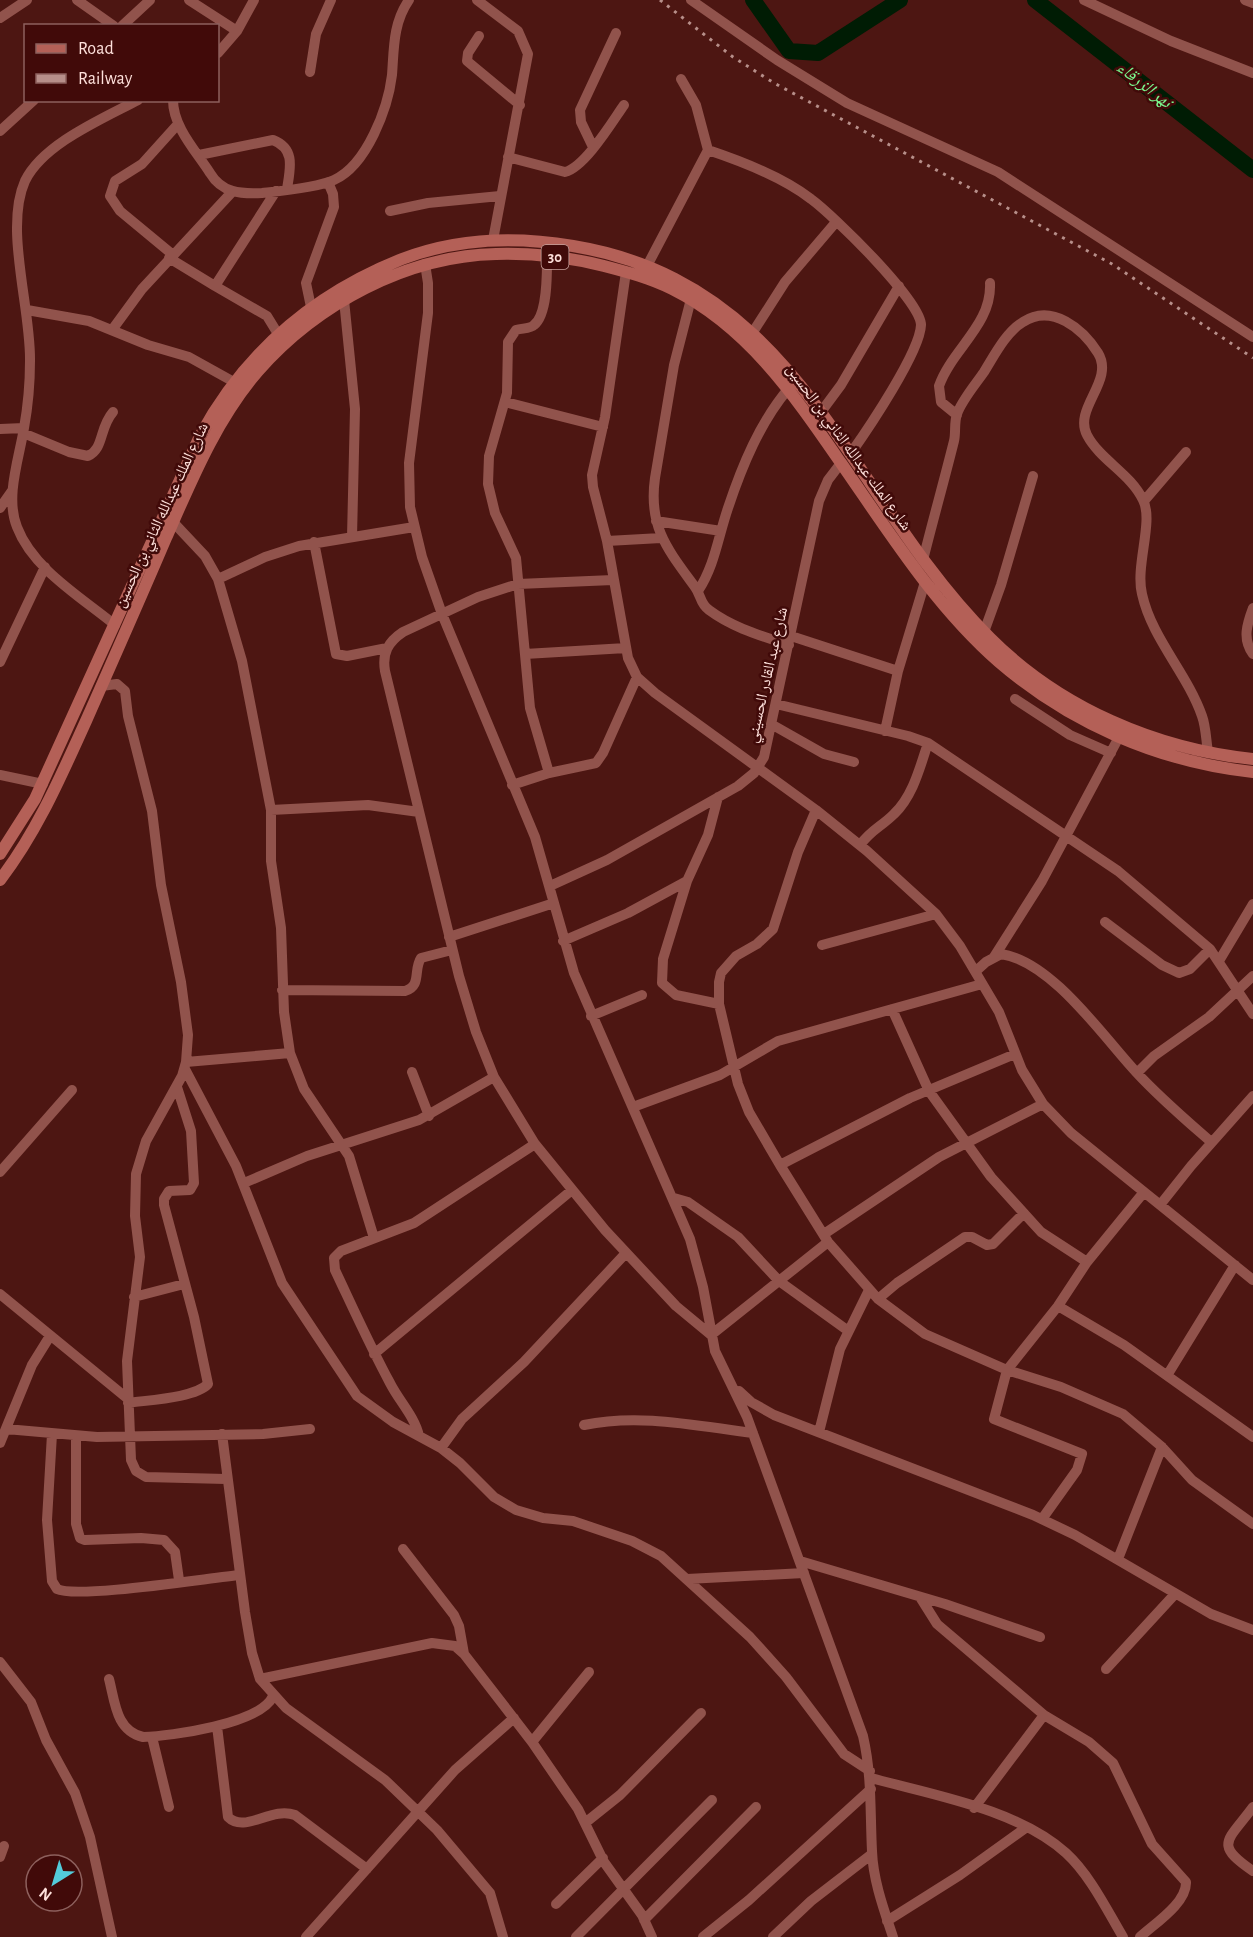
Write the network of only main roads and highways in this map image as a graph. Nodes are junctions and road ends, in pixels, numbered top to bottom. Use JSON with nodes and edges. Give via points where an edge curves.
{"nodes":[{"id":1,"x":474,"y":241,"type":"junction"},
{"id":2,"x":475,"y":254,"type":"junction"},
{"id":3,"x":178,"y":497,"type":"junction"},
{"id":4,"x":1253,"y":759,"type":"edge"},
{"id":5,"x":1253,"y":772,"type":"edge"},
{"id":6,"x":0,"y":854,"type":"edge"},
{"id":7,"x":0,"y":880,"type":"edge"}],
"edges":[{"from":1,"to":2,"type":"main road"},
{"from":1,"to":3,"type":"main road","name":"شارع الملك عبدالله الثاني بن الحسين","number":"30","via":[[437,247],[381,267],[311,307],[278,334],[234,382],[204,428]]},
{"from":1,"to":4,"type":"main road","name":"شارع الملك عبدالله الثاني بن الحسين","number":"30","via":[[570,246],[605,252],[694,288],[753,332],[785,365],[924,560],[984,632],[1016,662],[1094,713],[1153,738]]},
{"from":2,"to":3,"type":"main road","name":"شارع الملك عبدالله الثاني بن الحسين","number":"30","via":[[425,264],[372,285],[299,332],[255,375]]},
{"from":2,"to":5,"type":"main road","name":"شارع الملك عبدالله الثاني بن الحسين","number":"30","via":[[547,256],[626,272],[658,282],[691,299],[739,335],[789,388],[925,582],[999,661],[1059,705],[1119,737],[1184,760]]},
{"from":3,"to":6,"type":"main road","name":"شارع الملك عبدالله الثاني بن الحسين","number":"30","via":[[42,784]]},
{"from":3,"to":7,"type":"main road","name":"شارع الملك عبدالله الثاني بن الحسين","number":"30","via":[[173,522],[46,808]]}]}
